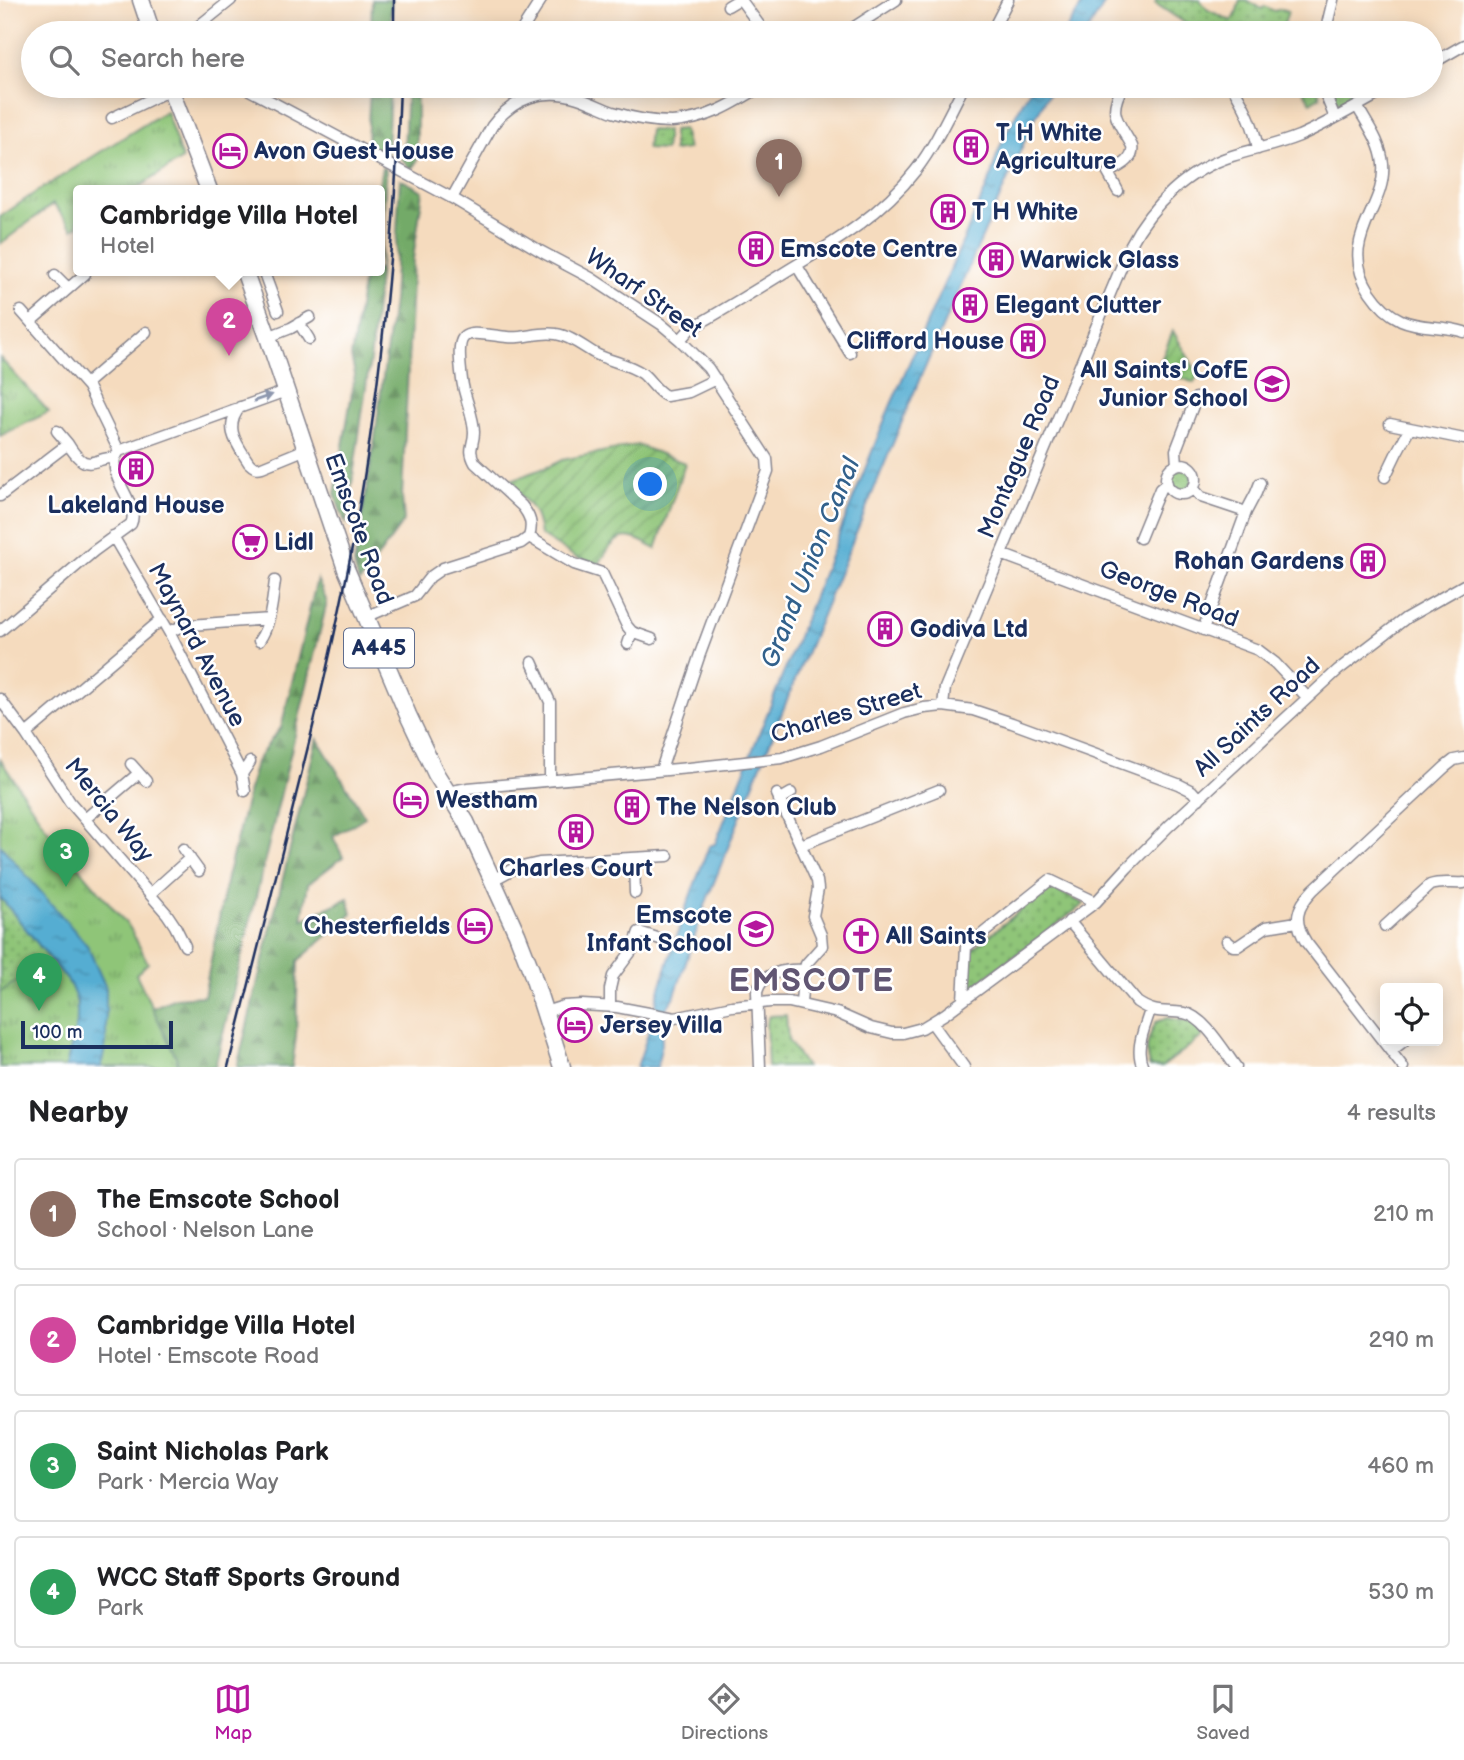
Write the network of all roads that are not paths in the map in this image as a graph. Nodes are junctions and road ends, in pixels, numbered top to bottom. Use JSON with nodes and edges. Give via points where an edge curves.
{"nodes":[{"id":1,"x":141,"y":0,"type":"edge"},
{"id":2,"x":231,"y":0,"type":"edge"},
{"id":3,"x":541,"y":0,"type":"edge"},
{"id":4,"x":896,"y":0,"type":"edge"},
{"id":5,"x":1008,"y":0,"type":"edge"},
{"id":6,"x":1333,"y":0,"type":"edge"},
{"id":7,"x":736,"y":2,"type":"edge"},
{"id":8,"x":148,"y":21,"type":"edge"},
{"id":9,"x":205,"y":21,"type":"edge"},
{"id":10,"x":528,"y":21,"type":"edge"},
{"id":11,"x":754,"y":21,"type":"edge"},
{"id":12,"x":864,"y":21,"type":"edge"},
{"id":13,"x":997,"y":21,"type":"edge"},
{"id":14,"x":1328,"y":21,"type":"edge"},
{"id":15,"x":1464,"y":45,"type":"edge"},
{"id":16,"x":1443,"y":57,"type":"edge"},
{"id":17,"x":151,"y":98,"type":"edge"},
{"id":18,"x":174,"y":98,"type":"edge"},
{"id":19,"x":264,"y":98,"type":"edge"},
{"id":20,"x":527,"y":98,"type":"edge"},
{"id":21,"x":578,"y":98,"type":"edge"},
{"id":22,"x":743,"y":98,"type":"edge"},
{"id":23,"x":958,"y":98,"type":"edge"},
{"id":24,"x":1117,"y":98,"type":"edge"},
{"id":25,"x":1239,"y":98,"type":"edge"},
{"id":26,"x":1327,"y":98,"type":"edge"},
{"id":27,"x":1371,"y":98,"type":"edge"},
{"id":28,"x":1357,"y":106,"type":"junction"},
{"id":29,"x":112,"y":118,"type":"dead end"},
{"id":30,"x":1335,"y":118,"type":"junction"},
{"id":31,"x":1258,"y":149,"type":"junction"},
{"id":32,"x":207,"y":185,"type":"edge"},
{"id":33,"x":1118,"y":191,"type":"dead end"},
{"id":34,"x":452,"y":198,"type":"junction"},
{"id":35,"x":796,"y":266,"type":"junction"},
{"id":36,"x":55,"y":275,"type":"dead end"},
{"id":37,"x":83,"y":276,"type":"edge"},
{"id":38,"x":246,"y":276,"type":"edge"},
{"id":39,"x":265,"y":276,"type":"edge"},
{"id":40,"x":68,"y":288,"type":"junction"},
{"id":41,"x":22,"y":311,"type":"dead end"},
{"id":42,"x":278,"y":311,"type":"dead end"},
{"id":43,"x":310,"y":317,"type":"dead end"},
{"id":44,"x":31,"y":321,"type":"junction"},
{"id":45,"x":299,"y":323,"type":"junction"},
{"id":46,"x":146,"y":332,"type":"dead end"},
{"id":47,"x":1464,"y":332,"type":"edge"},
{"id":48,"x":268,"y":337,"type":"junction"},
{"id":49,"x":309,"y":339,"type":"dead end"},
{"id":50,"x":680,"y":340,"type":"junction"},
{"id":51,"x":850,"y":353,"type":"dead end"},
{"id":52,"x":716,"y":379,"type":"junction"},
{"id":53,"x":88,"y":387,"type":"junction"},
{"id":54,"x":286,"y":391,"type":"junction"},
{"id":55,"x":1196,"y":398,"type":"dead end"},
{"id":56,"x":241,"y":406,"type":"junction"},
{"id":57,"x":206,"y":419,"type":"junction"},
{"id":58,"x":1390,"y":424,"type":"dead end"},
{"id":59,"x":1410,"y":428,"type":"junction"},
{"id":60,"x":57,"y":431,"type":"dead end"},
{"id":61,"x":232,"y":431,"type":"junction"},
{"id":62,"x":1464,"y":439,"type":"edge"},
{"id":63,"x":68,"y":444,"type":"junction"},
{"id":64,"x":306,"y":449,"type":"junction"},
{"id":65,"x":117,"y":455,"type":"junction"},
{"id":66,"x":1177,"y":465,"type":"junction"},
{"id":67,"x":1385,"y":477,"type":"dead end"},
{"id":68,"x":1167,"y":483,"type":"junction"},
{"id":69,"x":1260,"y":483,"type":"dead end"},
{"id":70,"x":1193,"y":488,"type":"junction"},
{"id":71,"x":0,"y":496,"type":"edge"},
{"id":72,"x":1246,"y":512,"type":"junction"},
{"id":73,"x":113,"y":536,"type":"junction"},
{"id":74,"x":529,"y":537,"type":"junction"},
{"id":75,"x":1140,"y":538,"type":"dead end"},
{"id":76,"x":1001,"y":554,"type":"junction"},
{"id":77,"x":275,"y":581,"type":"dead end"},
{"id":78,"x":1464,"y":585,"type":"edge"},
{"id":79,"x":366,"y":617,"type":"junction"},
{"id":80,"x":162,"y":619,"type":"junction"},
{"id":81,"x":269,"y":619,"type":"junction"},
{"id":82,"x":1203,"y":630,"type":"junction"},
{"id":83,"x":0,"y":631,"type":"edge"},
{"id":84,"x":169,"y":632,"type":"junction"},
{"id":85,"x":632,"y":632,"type":"junction"},
{"id":86,"x":652,"y":639,"type":"dead end"},
{"id":87,"x":259,"y":641,"type":"dead end"},
{"id":88,"x":628,"y":644,"type":"dead end"},
{"id":89,"x":532,"y":662,"type":"dead end"},
{"id":90,"x":1307,"y":697,"type":"junction"},
{"id":91,"x":0,"y":699,"type":"edge"},
{"id":92,"x":943,"y":706,"type":"junction"},
{"id":93,"x":26,"y":734,"type":"junction"},
{"id":94,"x":1464,"y":758,"type":"edge"},
{"id":95,"x":250,"y":762,"type":"dead end"},
{"id":96,"x":131,"y":764,"type":"dead end"},
{"id":97,"x":661,"y":770,"type":"junction"},
{"id":98,"x":242,"y":774,"type":"junction"},
{"id":99,"x":550,"y":780,"type":"junction"},
{"id":100,"x":939,"y":790,"type":"dead end"},
{"id":101,"x":245,"y":791,"type":"dead end"},
{"id":102,"x":447,"y":792,"type":"junction"},
{"id":103,"x":791,"y":793,"type":"dead end"},
{"id":104,"x":1199,"y":799,"type":"junction"},
{"id":105,"x":85,"y":819,"type":"junction"},
{"id":106,"x":801,"y":845,"type":"junction"},
{"id":107,"x":183,"y":849,"type":"dead end"},
{"id":108,"x":668,"y":856,"type":"dead end"},
{"id":109,"x":190,"y":858,"type":"junction"},
{"id":110,"x":634,"y":859,"type":"junction"},
{"id":111,"x":199,"y":871,"type":"dead end"},
{"id":112,"x":493,"y":880,"type":"junction"},
{"id":113,"x":1464,"y":883,"type":"edge"},
{"id":114,"x":635,"y":893,"type":"dead end"},
{"id":115,"x":150,"y":894,"type":"junction"},
{"id":116,"x":1096,"y":902,"type":"junction"},
{"id":117,"x":1069,"y":921,"type":"junction"},
{"id":118,"x":1297,"y":922,"type":"junction"},
{"id":119,"x":1385,"y":926,"type":"dead end"},
{"id":120,"x":1227,"y":941,"type":"dead end"},
{"id":121,"x":669,"y":942,"type":"dead end"},
{"id":122,"x":185,"y":946,"type":"dead end"},
{"id":123,"x":804,"y":970,"type":"junction"},
{"id":124,"x":962,"y":1000,"type":"junction"},
{"id":125,"x":757,"y":1003,"type":"junction"},
{"id":126,"x":800,"y":1004,"type":"junction"},
{"id":127,"x":610,"y":1007,"type":"junction"},
{"id":128,"x":1150,"y":1010,"type":"junction"},
{"id":129,"x":545,"y":1012,"type":"junction"},
{"id":130,"x":932,"y":1023,"type":"junction"},
{"id":131,"x":1398,"y":1046,"type":"edge"},
{"id":132,"x":1391,"y":1052,"type":"junction"},
{"id":133,"x":562,"y":1067,"type":"edge"},
{"id":134,"x":760,"y":1067,"type":"edge"},
{"id":135,"x":964,"y":1067,"type":"edge"},
{"id":136,"x":1143,"y":1067,"type":"edge"},
{"id":137,"x":1236,"y":1067,"type":"edge"},
{"id":138,"x":1403,"y":1067,"type":"edge"}],
"edges":[{"from":1,"to":8,"type":"main road"},
{"from":2,"to":9,"type":"street"},
{"from":3,"to":10,"type":"street"},
{"from":4,"to":12,"type":"street"},
{"from":5,"to":13,"type":"street"},
{"from":6,"to":14,"type":"street"},
{"from":7,"to":11,"type":"street"},
{"from":15,"to":16,"type":"street"},
{"from":17,"to":29,"type":"street"},
{"from":18,"to":32,"type":"main road"},
{"from":19,"to":34,"type":"street","name":"Wharf Street"},
{"from":20,"to":34,"type":"street","via":[[492,126]]},
{"from":21,"to":22,"type":"street","via":[[615,113],[671,122],[715,113]]},
{"from":23,"to":35,"type":"street","via":[[924,158],[897,192],[843,238]]},
{"from":24,"to":33,"type":"street","via":[[1114,109],[1133,152],[1129,160],[1108,173]]},
{"from":25,"to":31,"type":"street","via":[[1254,126]]},
{"from":26,"to":30,"type":"street"},
{"from":27,"to":28,"type":"street","name":"Montague Road"},
{"from":28,"to":30,"type":"street","name":"Montague Road"},
{"from":28,"to":47,"type":"street","via":[[1383,164],[1380,187],[1360,239],[1363,279],[1383,308],[1402,320]]},
{"from":30,"to":31,"type":"street","name":"Montague Road"},
{"from":31,"to":76,"type":"street","name":"Montague Road","via":[[1224,159],[1184,181],[1136,234]]},
{"from":34,"to":50,"type":"street","name":"Wharf Street","via":[[591,278]]},
{"from":35,"to":50,"type":"street"},
{"from":35,"to":51,"type":"street"},
{"from":36,"to":40,"type":"street"},
{"from":37,"to":40,"type":"street"},
{"from":38,"to":48,"type":"main road","name":"Emscote Road","number":"A445"},
{"from":39,"to":42,"type":"street"},
{"from":40,"to":44,"type":"street"},
{"from":41,"to":44,"type":"street"},
{"from":43,"to":45,"type":"street"},
{"from":44,"to":53,"type":"street"},
{"from":45,"to":48,"type":"street"},
{"from":45,"to":49,"type":"street"},
{"from":46,"to":53,"type":"street","via":[[91,378]]},
{"from":48,"to":54,"type":"main road","name":"Emscote Road","number":"A445"},
{"from":50,"to":52,"type":"street","name":"Wharf Street"},
{"from":52,"to":74,"type":"street","via":[[690,392],[666,396],[628,365],[566,337],[476,333],[461,338],[463,390],[474,430],[472,455],[528,514]]},
{"from":52,"to":97,"type":"street","name":"Wharf Street","via":[[769,467]]},
{"from":53,"to":65,"type":"street"},
{"from":56,"to":54,"type":"street","one_way":true},
{"from":54,"to":64,"type":"main road","name":"Emscote Road","number":"A445"},
{"from":55,"to":66,"type":"street","via":[[1176,450]]},
{"from":56,"to":57,"type":"street"},
{"from":56,"to":61,"type":"street","via":[[233,417]]},
{"from":57,"to":61,"type":"street"},
{"from":57,"to":65,"type":"street"},
{"from":58,"to":59,"type":"street"},
{"from":59,"to":62,"type":"street"},
{"from":59,"to":67,"type":"street"},
{"from":60,"to":63,"type":"street"},
{"from":61,"to":64,"type":"street","via":[[249,463],[257,468]]},
{"from":63,"to":65,"type":"street","via":[[84,462]]},
{"from":63,"to":71,"type":"street"},
{"from":64,"to":79,"type":"main road","name":"Emscote Road","number":"A445"},
{"from":65,"to":73,"type":"street","via":[[114,467],[134,519]]},
{"from":66,"to":68,"type":"street","via":[[1169,469]]},
{"from":66,"to":70,"type":"street","via":[[1193,470]]},
{"from":68,"to":70,"type":"street","via":[[1177,493]]},
{"from":68,"to":75,"type":"street","via":[[1160,489]]},
{"from":69,"to":72,"type":"street"},
{"from":70,"to":72,"type":"street","via":[[1201,497]]},
{"from":72,"to":82,"type":"street"},
{"from":73,"to":80,"type":"street","name":"Maynard Avenue"},
{"from":73,"to":83,"type":"street"},
{"from":74,"to":79,"type":"street","via":[[443,569],[415,596]]},
{"from":74,"to":85,"type":"street","via":[[574,564],[602,573]]},
{"from":76,"to":82,"type":"street","name":"George Road"},
{"from":76,"to":92,"type":"street","name":"Montague Road","via":[[945,688]]},
{"from":77,"to":81,"type":"street"},
{"from":78,"to":90,"type":"street","name":"All Saints Road","via":[[1383,634]]},
{"from":79,"to":102,"type":"main road","name":"Emscote Road","number":"A445"},
{"from":80,"to":84,"type":"street","name":"Maynard Avenue"},
{"from":80,"to":93,"type":"street"},
{"from":81,"to":84,"type":"street","via":[[191,625]]},
{"from":81,"to":87,"type":"street"},
{"from":82,"to":90,"type":"street","name":"George Road","via":[[1261,652]]},
{"from":84,"to":98,"type":"street","name":"Maynard Avenue"},
{"from":85,"to":86,"type":"street"},
{"from":85,"to":88,"type":"street"},
{"from":89,"to":99,"type":"street","via":[[550,702]]},
{"from":90,"to":104,"type":"street","name":"All Saints Road"},
{"from":91,"to":93,"type":"street","name":"Mercia Way"},
{"from":92,"to":97,"type":"street","name":"Charles Street","via":[[904,713],[774,759]]},
{"from":92,"to":104,"type":"street","name":"Charles Street","via":[[974,710],[1028,728],[1178,784]]},
{"from":93,"to":105,"type":"street","name":"Mercia Way"},
{"from":94,"to":118,"type":"street","via":[[1445,767],[1313,890],[1302,904]]},
{"from":95,"to":98,"type":"street"},
{"from":96,"to":105,"type":"street","via":[[142,777]]},
{"from":97,"to":99,"type":"street","name":"Charles Street"},
{"from":98,"to":101,"type":"street","name":"Maynard Avenue"},
{"from":99,"to":102,"type":"street","name":"Charles Street"},
{"from":100,"to":106,"type":"street"},
{"from":102,"to":112,"type":"main road","name":"Emscote Road","number":"A445"},
{"from":103,"to":106,"type":"street","via":[[778,797]]},
{"from":104,"to":116,"type":"street","name":"All Saints Road"},
{"from":105,"to":115,"type":"street","name":"Mercia Way"},
{"from":106,"to":123,"type":"street","via":[[818,885],[813,916],[823,940]]},
{"from":107,"to":109,"type":"street"},
{"from":108,"to":110,"type":"street"},
{"from":109,"to":111,"type":"street"},
{"from":109,"to":115,"type":"street"},
{"from":110,"to":112,"type":"street","via":[[539,863]]},
{"from":110,"to":114,"type":"street"},
{"from":112,"to":129,"type":"main road","name":"Emscote Road","number":"A445"},
{"from":113,"to":119,"type":"street","via":[[1430,886]]},
{"from":115,"to":122,"type":"street","name":"Mercia Way","via":[[176,926]]},
{"from":116,"to":117,"type":"street","name":"All Saints Road"},
{"from":116,"to":124,"type":"street","via":[[1050,880],[966,947]]},
{"from":117,"to":124,"type":"street","name":"All Saints Road"},
{"from":117,"to":128,"type":"street","via":[[1132,998]]},
{"from":118,"to":120,"type":"street","via":[[1266,927],[1238,946]]},
{"from":118,"to":132,"type":"street","via":[[1306,942]]},
{"from":121,"to":127,"type":"street","via":[[639,932],[613,976]]},
{"from":123,"to":125,"type":"street","via":[[781,971],[763,981],[757,989]]},
{"from":123,"to":126,"type":"street"},
{"from":124,"to":130,"type":"street","name":"All Saints Road"},
{"from":125,"to":126,"type":"street","name":"All Saints Road"},
{"from":125,"to":127,"type":"street","name":"All Saints Road","via":[[675,1018]]},
{"from":125,"to":134,"type":"street"},
{"from":126,"to":130,"type":"street","name":"All Saints Road","via":[[892,1033]]},
{"from":127,"to":129,"type":"street","name":"All Saints Road","via":[[572,1004]]},
{"from":128,"to":136,"type":"street","via":[[1140,1045]]},
{"from":128,"to":137,"type":"street","via":[[1195,1017]]},
{"from":129,"to":133,"type":"main road","name":"Emscote Road","number":"A445"},
{"from":130,"to":135,"type":"street"},
{"from":131,"to":132,"type":"street"},
{"from":132,"to":138,"type":"street"}]}
